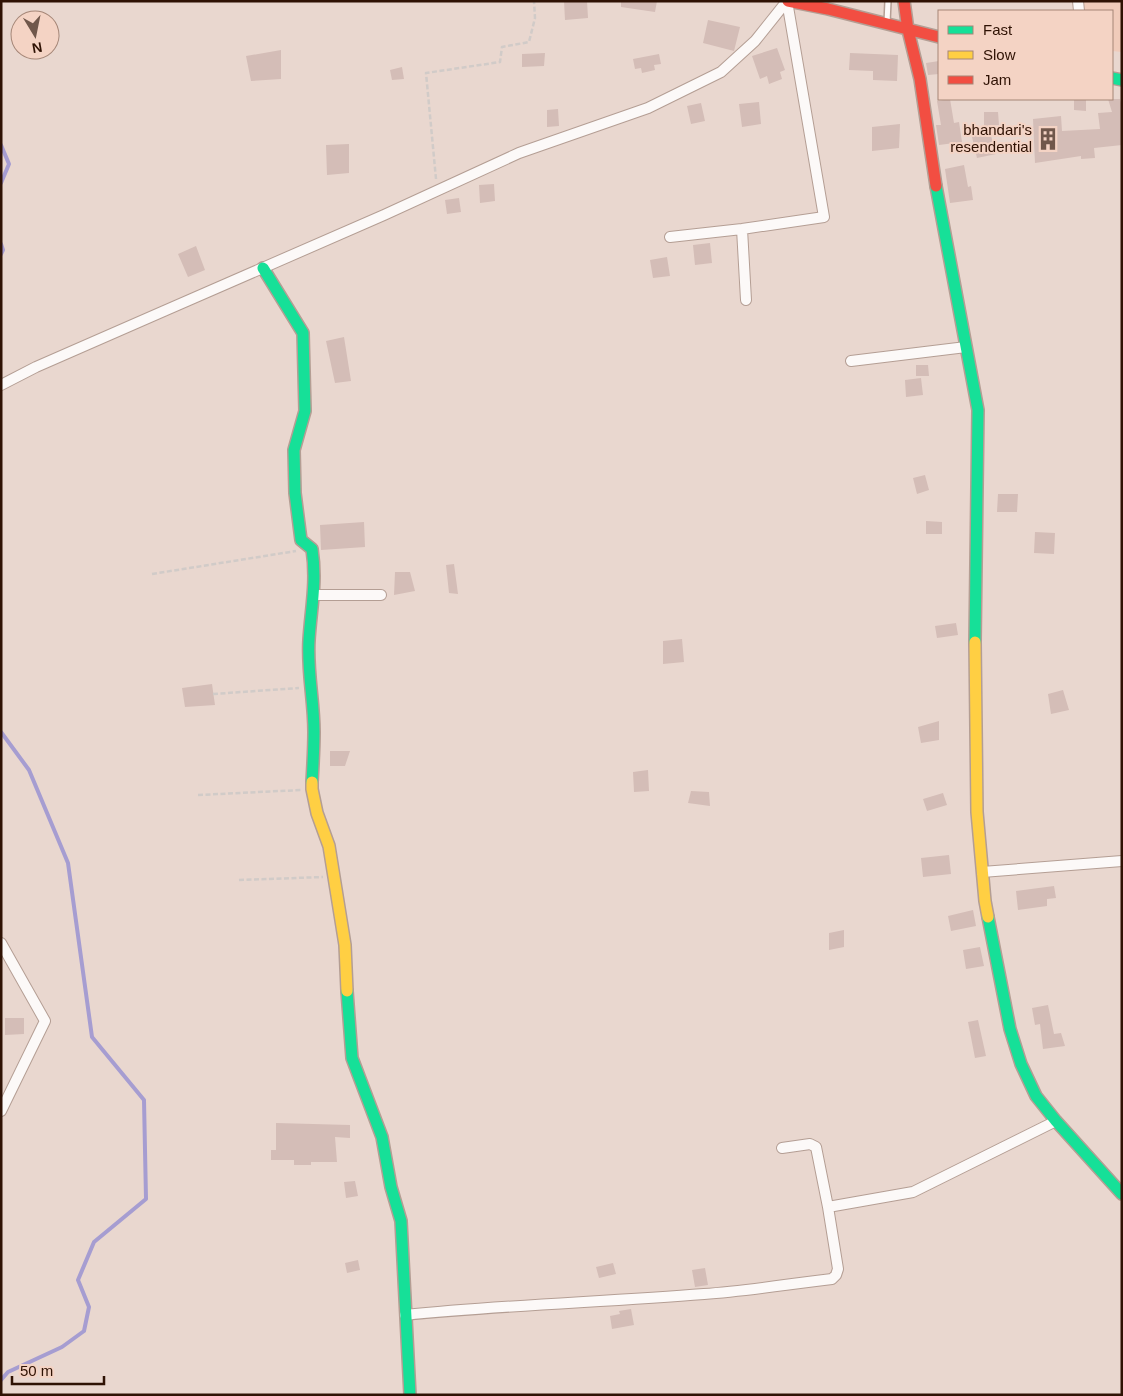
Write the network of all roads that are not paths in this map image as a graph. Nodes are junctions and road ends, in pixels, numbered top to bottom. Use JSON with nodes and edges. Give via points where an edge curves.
{"nodes":[{"id":1,"x":787,"y":1,"type":"edge"},
{"id":2,"x":888,"y":1,"type":"edge"},
{"id":3,"x":904,"y":1,"type":"edge"},
{"id":4,"x":829,"y":5,"type":"edge"},
{"id":5,"x":887,"y":23,"type":"junction"},
{"id":6,"x":908,"y":30,"type":"junction"},
{"id":7,"x":938,"y":37,"type":"edge"},
{"id":8,"x":742,"y":229,"type":"junction"},
{"id":9,"x":670,"y":237,"type":"dead end"},
{"id":10,"x":262,"y":268,"type":"junction"},
{"id":11,"x":746,"y":300,"type":"dead end"},
{"id":12,"x":966,"y":347,"type":"junction"},
{"id":13,"x":851,"y":361,"type":"dead end"},
{"id":14,"x":1,"y":385,"type":"edge"},
{"id":15,"x":315,"y":595,"type":"junction"},
{"id":16,"x":381,"y":595,"type":"dead end"},
{"id":17,"x":1122,"y":861,"type":"edge"},
{"id":18,"x":982,"y":872,"type":"junction"},
{"id":19,"x":1,"y":943,"type":"edge"},
{"id":20,"x":1,"y":1111,"type":"edge"},
{"id":21,"x":1056,"y":1121,"type":"junction"},
{"id":22,"x":782,"y":1148,"type":"dead end"},
{"id":23,"x":1122,"y":1194,"type":"edge"},
{"id":24,"x":828,"y":1206,"type":"junction"},
{"id":25,"x":405,"y":1315,"type":"junction"},
{"id":26,"x":410,"y":1395,"type":"edge"}],
"edges":[{"from":1,"to":4,"type":"street"},
{"from":1,"to":8,"type":"street","via":[[824,218]]},
{"from":1,"to":10,"type":"street","via":[[755,41],[721,72],[648,108],[519,153]]},
{"from":2,"to":5,"type":"lane"},
{"from":3,"to":6,"type":"street"},
{"from":4,"to":5,"type":"street"},
{"from":5,"to":6,"type":"street"},
{"from":6,"to":7,"type":"street"},
{"from":6,"to":12,"type":"street","via":[[920,79]]},
{"from":8,"to":9,"type":"street"},
{"from":8,"to":11,"type":"street"},
{"from":10,"to":14,"type":"street"},
{"from":10,"to":15,"type":"street","via":[[303,333],[305,411],[294,450],[295,493],[301,540],[312,549]]},
{"from":12,"to":13,"type":"street"},
{"from":12,"to":18,"type":"street","via":[[978,410],[975,645],[977,812]]},
{"from":15,"to":16,"type":"street"},
{"from":15,"to":25,"type":"street","via":[[309,641],[314,731],[312,789],[329,846],[345,945],[352,1058],[382,1137],[391,1187],[402,1221]]},
{"from":17,"to":18,"type":"street"},
{"from":18,"to":21,"type":"street","via":[[1010,1029],[1036,1096]]},
{"from":19,"to":20,"type":"street","via":[[45,1021]]},
{"from":21,"to":23,"type":"street"},
{"from":21,"to":24,"type":"street","via":[[913,1192]]},
{"from":22,"to":24,"type":"street","via":[[810,1144],[816,1147]]},
{"from":24,"to":25,"type":"street","via":[[838,1269],[832,1279],[707,1294]]},
{"from":25,"to":26,"type":"street"}]}
